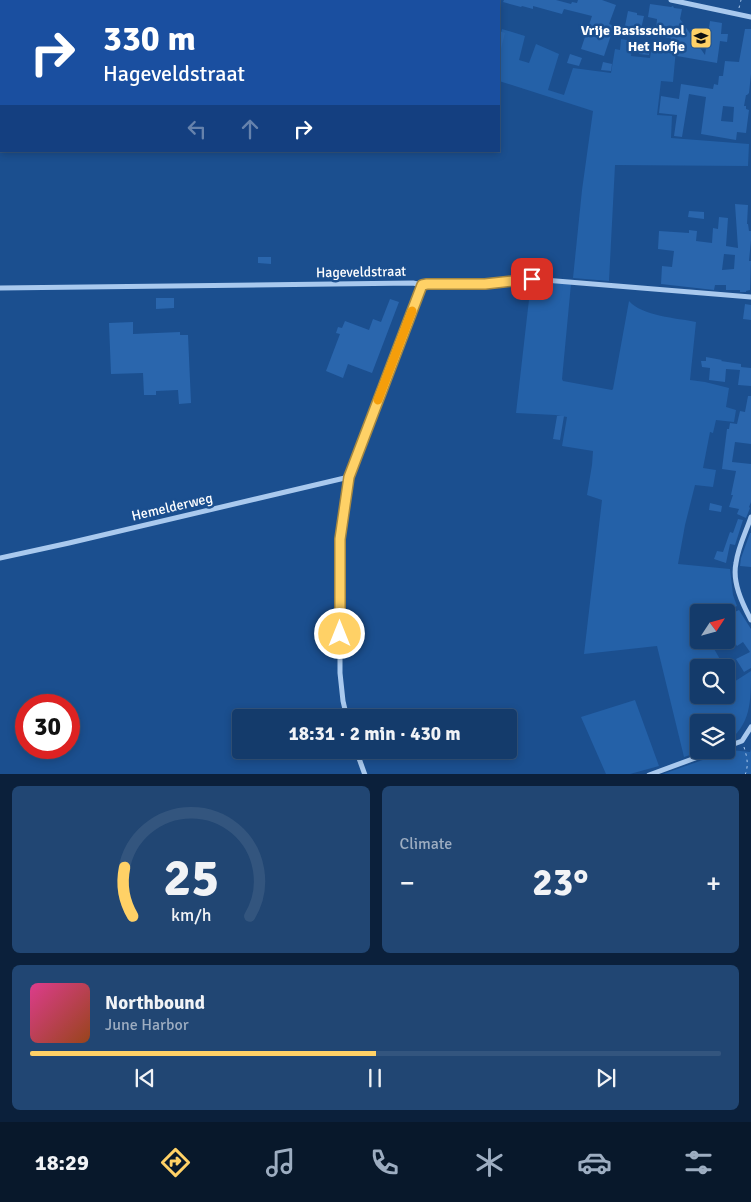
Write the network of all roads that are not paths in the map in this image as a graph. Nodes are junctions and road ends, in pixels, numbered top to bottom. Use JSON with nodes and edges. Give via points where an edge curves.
{"nodes":[{"id":1,"x":671,"y":0,"type":"edge"},
{"id":2,"x":751,"y":17,"type":"edge"},
{"id":3,"x":422,"y":285,"type":"junction"},
{"id":4,"x":0,"y":288,"type":"edge"},
{"id":5,"x":751,"y":297,"type":"edge"},
{"id":6,"x":349,"y":477,"type":"junction"},
{"id":7,"x":751,"y":517,"type":"edge"},
{"id":8,"x":0,"y":558,"type":"edge"},
{"id":9,"x":751,"y":620,"type":"edge"},
{"id":10,"x":345,"y":709,"type":"edge"},
{"id":11,"x":751,"y":727,"type":"edge"},
{"id":12,"x":735,"y":744,"type":"edge"},
{"id":13,"x":359,"y":759,"type":"edge"},
{"id":14,"x":692,"y":759,"type":"edge"},
{"id":15,"x":365,"y":774,"type":"edge"},
{"id":16,"x":649,"y":774,"type":"edge"}],
"edges":[{"from":1,"to":2,"type":"street"},
{"from":3,"to":4,"type":"street","name":"Hageveldstraat"},
{"from":3,"to":5,"type":"street","name":"Hageveldstraat","via":[[532,279]]},
{"from":3,"to":6,"type":"street"},
{"from":6,"to":8,"type":"street","name":"Hemelderweg"},
{"from":6,"to":10,"type":"street","via":[[340,539],[340,673]]},
{"from":7,"to":9,"type":"street","via":[[735,564],[739,595]]},
{"from":11,"to":12,"type":"street","via":[[742,741]]},
{"from":13,"to":15,"type":"street"},
{"from":14,"to":16,"type":"street"}]}
